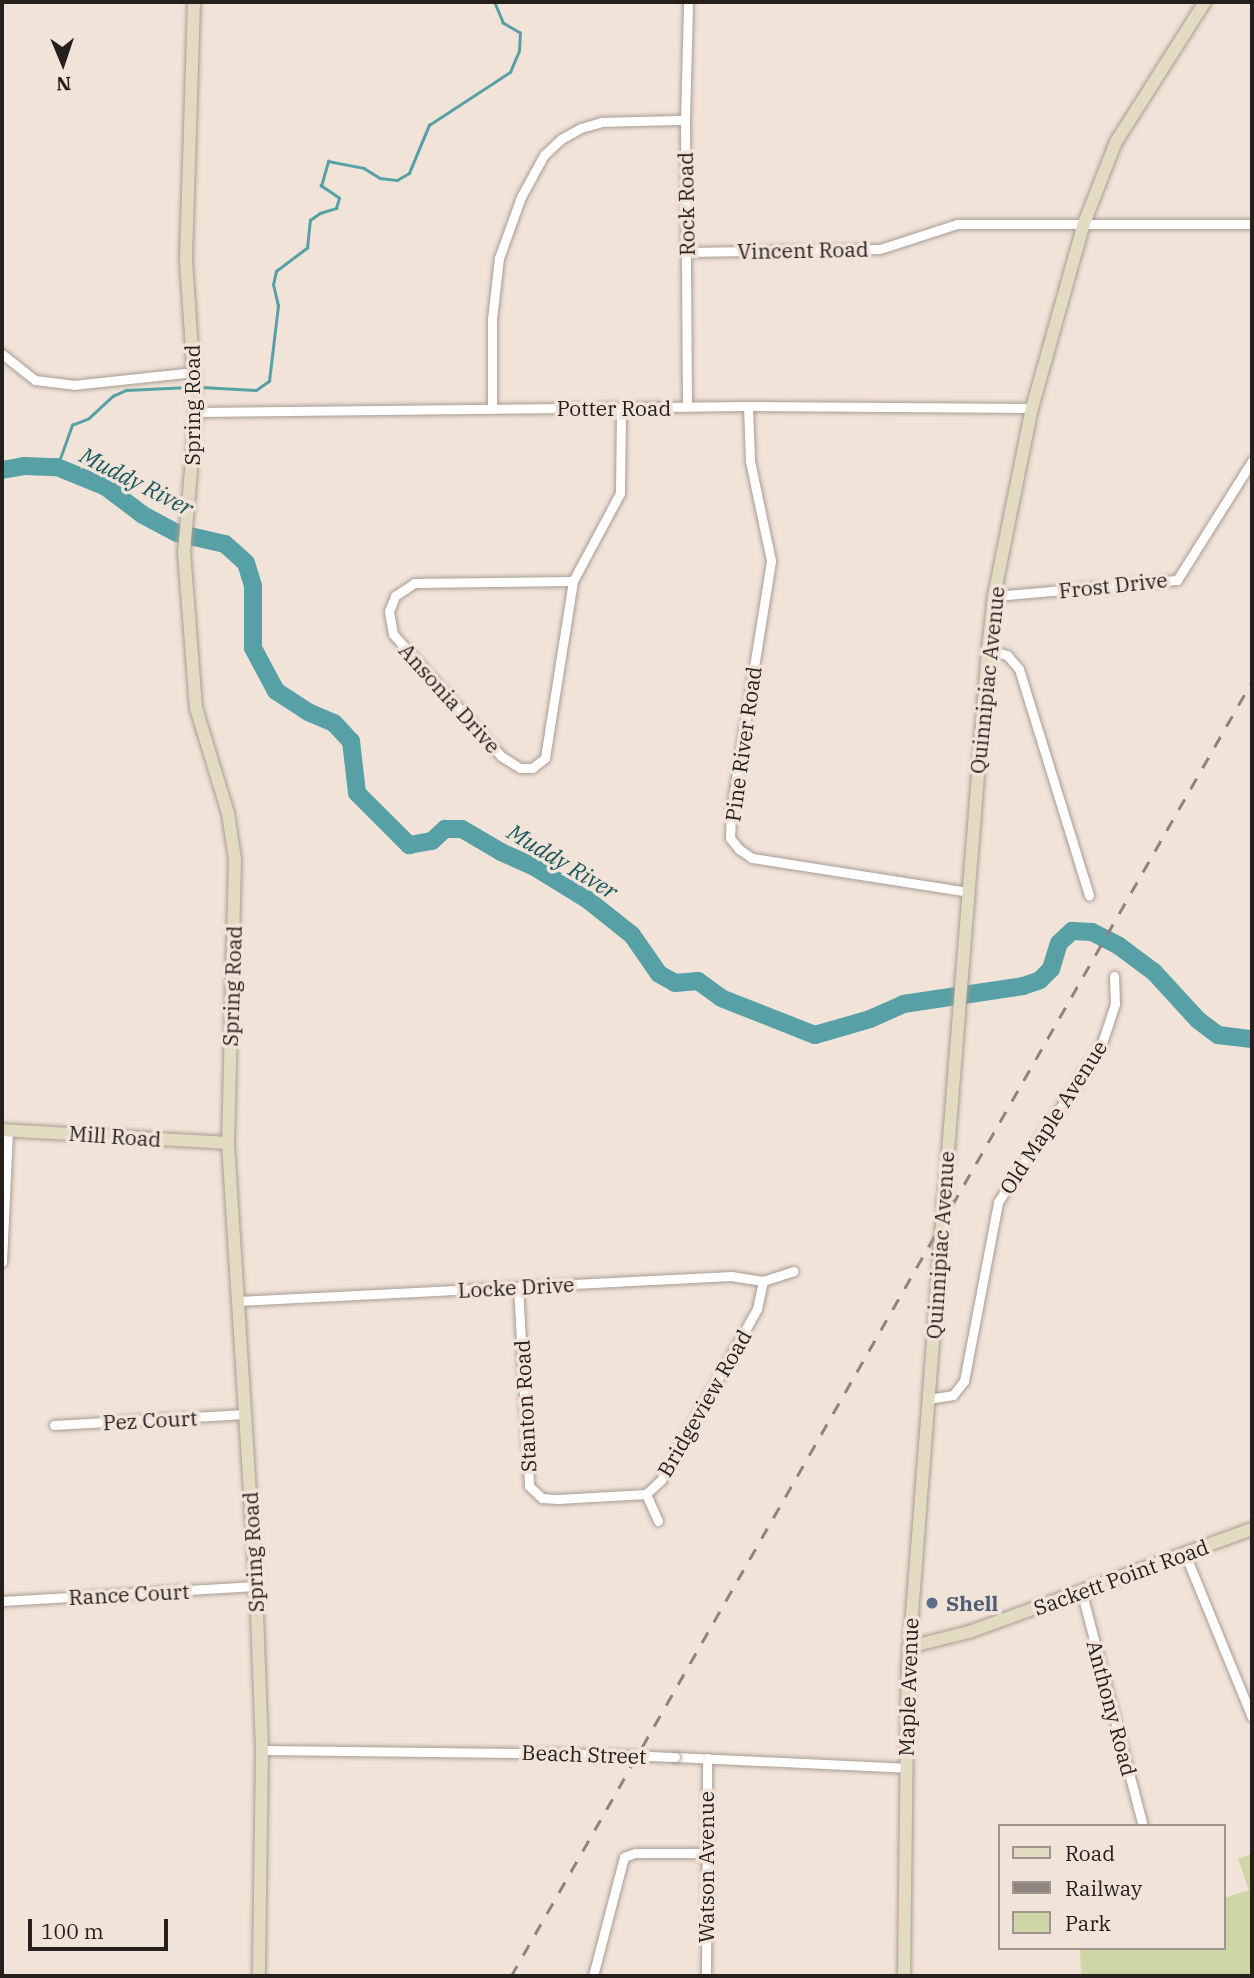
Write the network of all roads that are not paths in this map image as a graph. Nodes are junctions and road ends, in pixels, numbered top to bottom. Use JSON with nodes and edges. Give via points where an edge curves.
{"nodes":[{"id":1,"x":194,"y":2,"type":"edge"},
{"id":2,"x":688,"y":2,"type":"edge"},
{"id":3,"x":1205,"y":2,"type":"edge"},
{"id":4,"x":685,"y":120,"type":"junction"},
{"id":5,"x":1252,"y":224,"type":"edge"},
{"id":6,"x":1083,"y":226,"type":"junction"},
{"id":7,"x":687,"y":252,"type":"junction"},
{"id":8,"x":2,"y":354,"type":"edge"},
{"id":9,"x":194,"y":372,"type":"junction"},
{"id":10,"x":748,"y":406,"type":"junction"},
{"id":11,"x":687,"y":407,"type":"junction"},
{"id":12,"x":492,"y":408,"type":"junction"},
{"id":13,"x":621,"y":408,"type":"junction"},
{"id":14,"x":1032,"y":408,"type":"junction"},
{"id":15,"x":196,"y":412,"type":"junction"},
{"id":16,"x":1252,"y":461,"type":"edge"},
{"id":17,"x":573,"y":581,"type":"junction"},
{"id":18,"x":994,"y":596,"type":"junction"},
{"id":19,"x":988,"y":649,"type":"junction"},
{"id":20,"x":968,"y":892,"type":"junction"},
{"id":21,"x":1089,"y":895,"type":"dead end"},
{"id":22,"x":1114,"y":976,"type":"dead end"},
{"id":23,"x":5,"y":1130,"type":"edge"},
{"id":24,"x":228,"y":1143,"type":"junction"},
{"id":25,"x":2,"y":1262,"type":"edge"},
{"id":26,"x":793,"y":1271,"type":"dead end"},
{"id":27,"x":763,"y":1281,"type":"junction"},
{"id":28,"x":518,"y":1287,"type":"junction"},
{"id":29,"x":238,"y":1301,"type":"junction"},
{"id":30,"x":928,"y":1399,"type":"junction"},
{"id":31,"x":245,"y":1414,"type":"junction"},
{"id":32,"x":54,"y":1425,"type":"dead end"},
{"id":33,"x":646,"y":1494,"type":"junction"},
{"id":34,"x":658,"y":1521,"type":"dead end"},
{"id":35,"x":1252,"y":1529,"type":"edge"},
{"id":36,"x":1185,"y":1554,"type":"junction"},
{"id":37,"x":256,"y":1586,"type":"junction"},
{"id":38,"x":1081,"y":1590,"type":"junction"},
{"id":39,"x":2,"y":1601,"type":"edge"},
{"id":40,"x":909,"y":1647,"type":"junction"},
{"id":41,"x":1252,"y":1717,"type":"edge"},
{"id":42,"x":262,"y":1750,"type":"junction"},
{"id":43,"x":708,"y":1758,"type":"junction"},
{"id":44,"x":905,"y":1768,"type":"junction"},
{"id":45,"x":1142,"y":1824,"type":"edge"},
{"id":46,"x":706,"y":1853,"type":"junction"},
{"id":47,"x":260,"y":1976,"type":"edge"},
{"id":48,"x":593,"y":1976,"type":"edge"},
{"id":49,"x":706,"y":1976,"type":"edge"},
{"id":50,"x":904,"y":1976,"type":"edge"}],
"edges":[{"from":1,"to":9,"type":"street","name":"Spring Road","via":[[186,260]]},
{"from":2,"to":4,"type":"street","name":"Rock Road"},
{"from":3,"to":6,"type":"street","name":"Quinnipiac Avenue","via":[[1116,142]]},
{"from":4,"to":7,"type":"street","name":"Rock Road"},
{"from":4,"to":12,"type":"street","via":[[602,122],[571,133],[544,155],[520,197],[499,258],[492,319]]},
{"from":5,"to":6,"type":"street","name":"Vincent Road"},
{"from":6,"to":7,"type":"street","name":"Vincent Road","via":[[957,224],[880,249]]},
{"from":6,"to":14,"type":"street","name":"Quinnipiac Avenue"},
{"from":7,"to":11,"type":"street","name":"Rock Road"},
{"from":8,"to":9,"type":"street","via":[[35,380],[73,385]]},
{"from":9,"to":15,"type":"street","name":"Spring Road"},
{"from":10,"to":11,"type":"street","name":"Potter Road"},
{"from":10,"to":14,"type":"street","name":"Potter Road"},
{"from":10,"to":20,"type":"street","name":"Pine River Road","via":[[750,461],[771,561],[730,838],[752,858]]},
{"from":11,"to":13,"type":"street","name":"Potter Road"},
{"from":12,"to":13,"type":"street","name":"Potter Road"},
{"from":12,"to":15,"type":"street","name":"Potter Road"},
{"from":13,"to":17,"type":"street","name":"Ansonia Drive","via":[[620,493]]},
{"from":14,"to":18,"type":"street","name":"Quinnipiac Avenue"},
{"from":15,"to":24,"type":"street","name":"Spring Road","via":[[185,543],[196,708],[228,813],[235,860]]},
{"from":16,"to":18,"type":"street","name":"Frost Drive","via":[[1177,580]]},
{"from":17,"to":17,"type":"street","name":"Ansonia Drive","via":[[545,758],[532,768],[520,768],[501,756],[393,634],[389,611],[395,596],[414,583]]},
{"from":18,"to":19,"type":"street","name":"Quinnipiac Avenue"},
{"from":19,"to":20,"type":"street","name":"Quinnipiac Avenue"},
{"from":19,"to":21,"type":"street","via":[[1007,655],[1019,669]]},
{"from":20,"to":30,"type":"street","name":"Quinnipiac Avenue","bridge":true},
{"from":22,"to":30,"type":"street","name":"Old Maple Avenue","via":[[1115,1004],[1101,1046],[998,1202],[964,1381],[953,1395]]},
{"from":23,"to":24,"type":"street","name":"Mill Road"},
{"from":23,"to":25,"type":"street"},
{"from":24,"to":29,"type":"street","name":"Spring Road"},
{"from":26,"to":27,"type":"street","name":"Locke Drive"},
{"from":27,"to":28,"type":"street","name":"Locke Drive","via":[[731,1276]]},
{"from":27,"to":33,"type":"street","name":"Bridgeview Road","via":[[757,1310],[661,1480]]},
{"from":28,"to":29,"type":"street","name":"Locke Drive"},
{"from":28,"to":33,"type":"street","name":"Stanton Road","via":[[529,1486],[542,1498]]},
{"from":29,"to":31,"type":"street","name":"Spring Road"},
{"from":30,"to":40,"type":"street","name":"Maple Avenue"},
{"from":31,"to":32,"type":"street","name":"Pez Court"},
{"from":31,"to":37,"type":"street","name":"Spring Road"},
{"from":33,"to":34,"type":"street","name":"Bridgeview Road"},
{"from":35,"to":36,"type":"street","name":"Sackett Point Road"},
{"from":36,"to":38,"type":"street","name":"Sackett Point Road"},
{"from":36,"to":41,"type":"street"},
{"from":37,"to":39,"type":"street","name":"Rance Court"},
{"from":37,"to":42,"type":"street","name":"Spring Road"},
{"from":38,"to":40,"type":"street","name":"Sackett Point Road","via":[[969,1632]]},
{"from":38,"to":45,"type":"street","name":"Anthony Road"},
{"from":40,"to":44,"type":"street","name":"Maple Avenue"},
{"from":42,"to":43,"type":"street","name":"Beach Street","bridge":true},
{"from":42,"to":47,"type":"street","name":"Spring Road"},
{"from":43,"to":44,"type":"street","name":"Beach Street"},
{"from":43,"to":46,"type":"street","name":"Watson Avenue"},
{"from":44,"to":50,"type":"street","name":"Maple Avenue"},
{"from":46,"to":48,"type":"street","via":[[624,1857]]},
{"from":46,"to":49,"type":"street","name":"Watson Avenue"}]}
